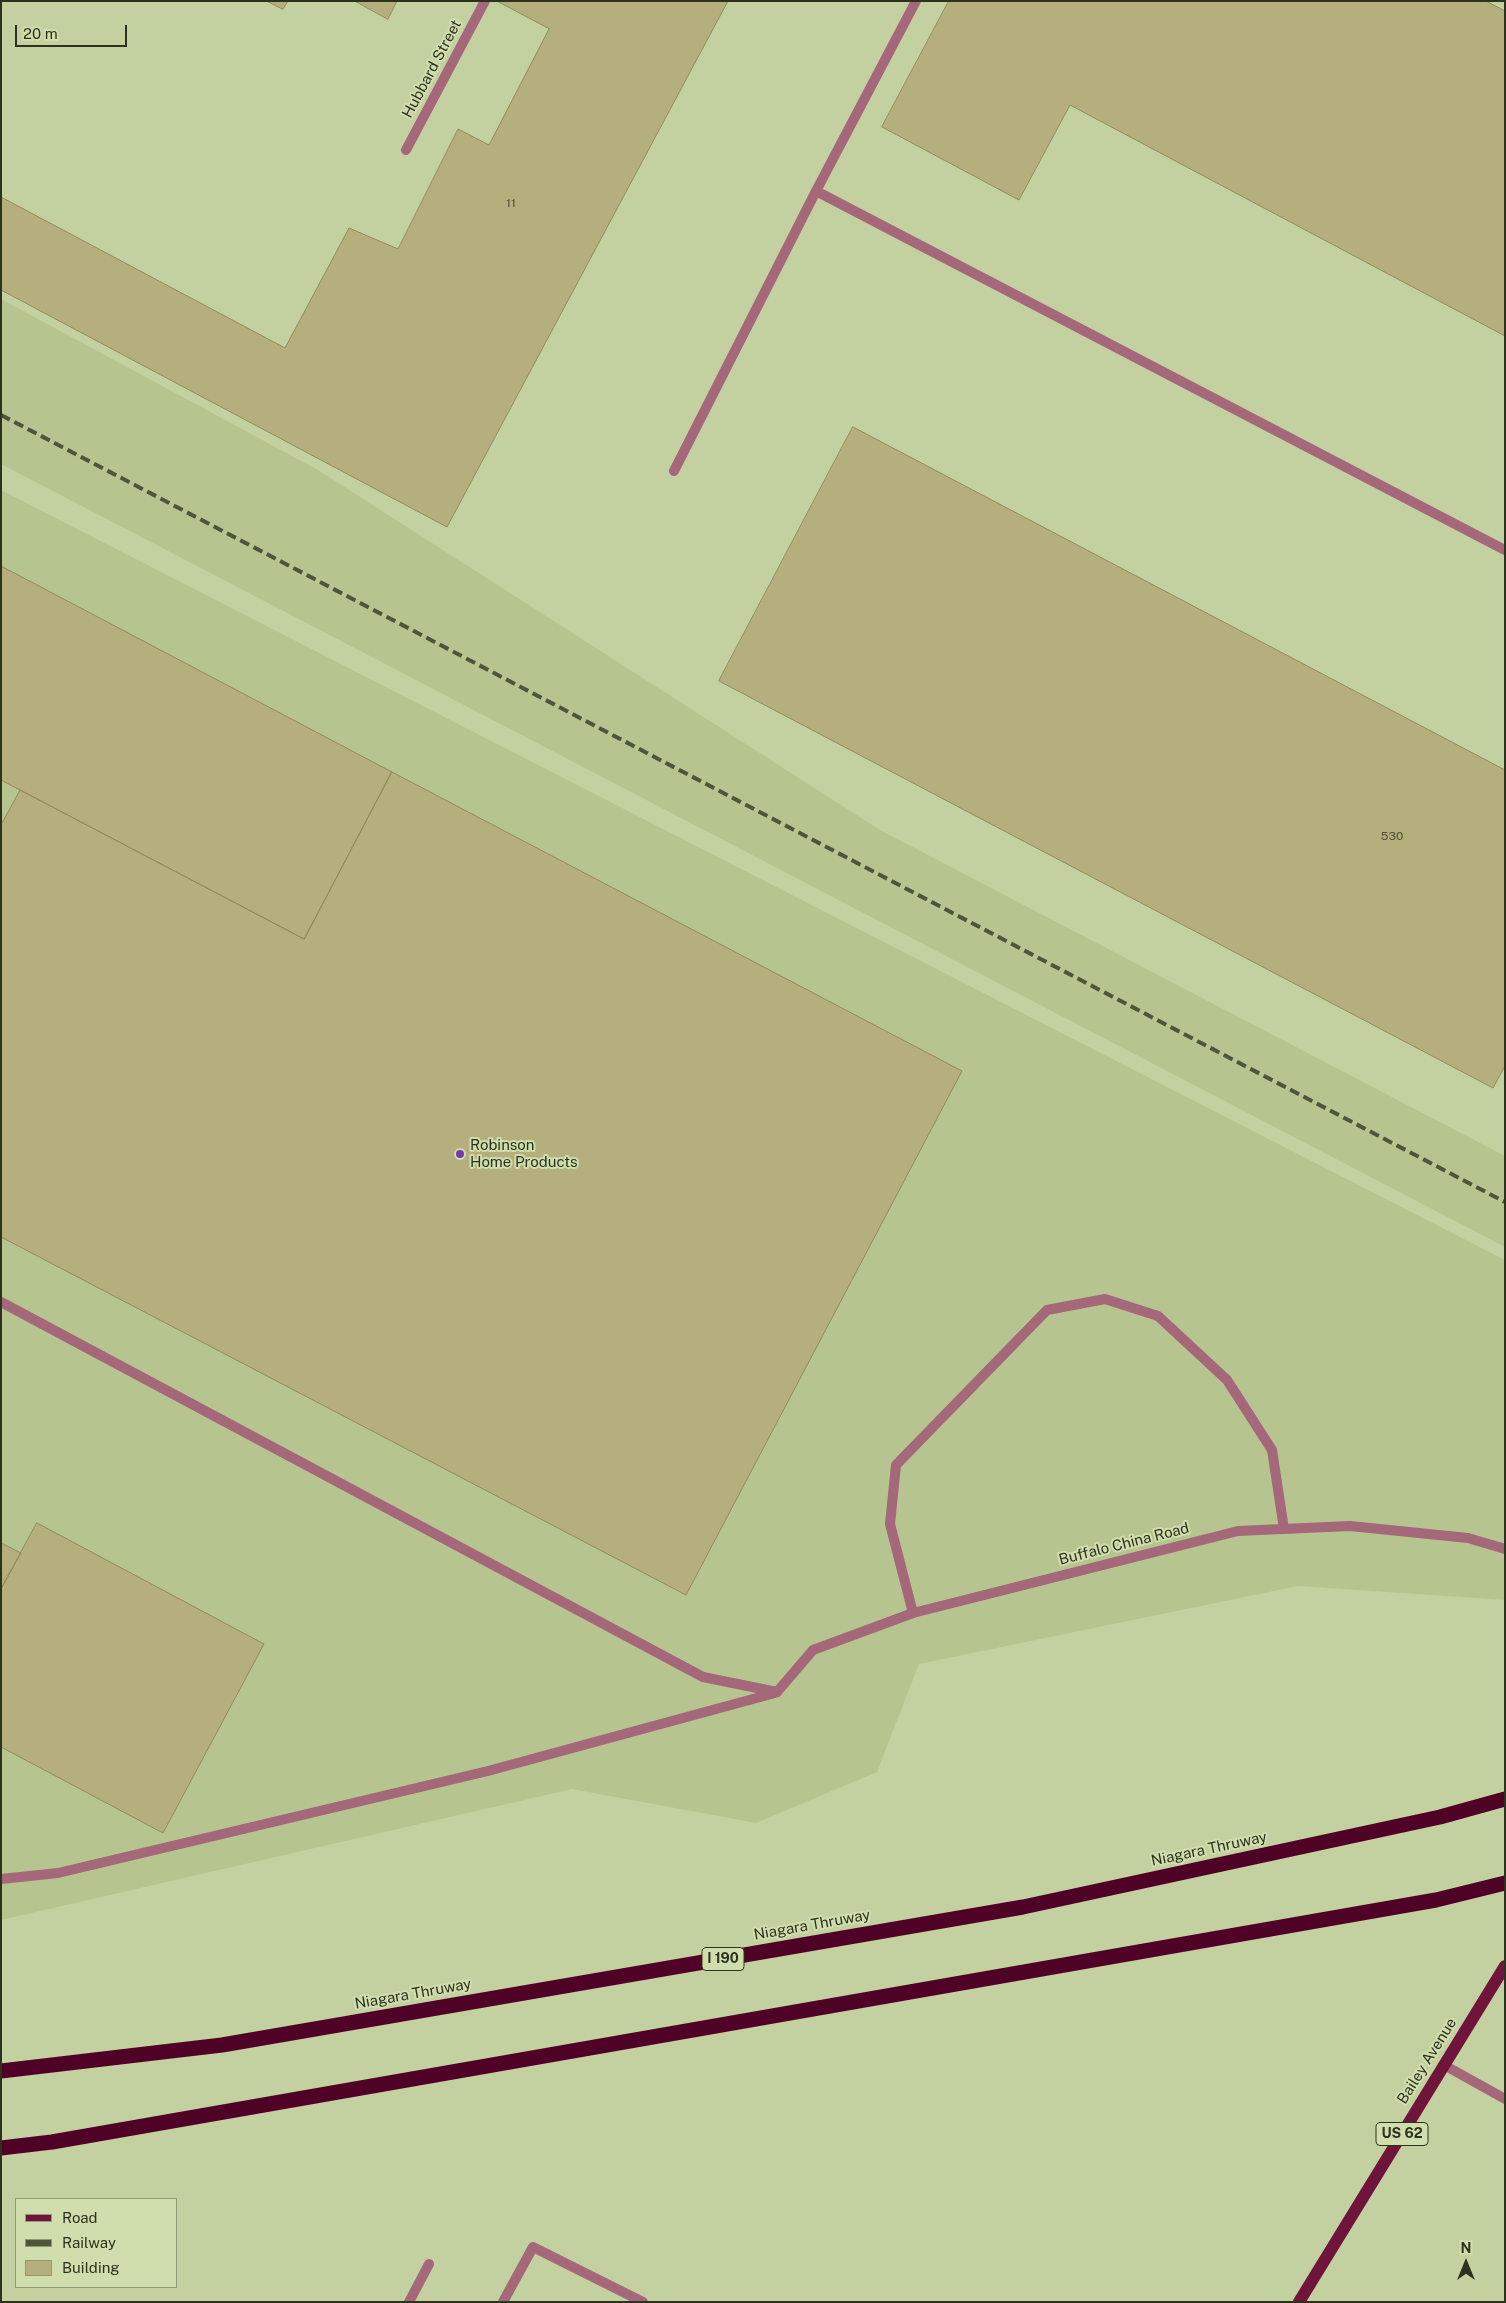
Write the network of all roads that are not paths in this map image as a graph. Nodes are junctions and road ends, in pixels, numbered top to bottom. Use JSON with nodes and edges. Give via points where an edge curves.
{"nodes":[{"id":1,"x":485,"y":1,"type":"edge"},
{"id":2,"x":916,"y":1,"type":"edge"},
{"id":3,"x":406,"y":150,"type":"dead end"},
{"id":4,"x":816,"y":191,"type":"junction"},
{"id":5,"x":674,"y":471,"type":"dead end"},
{"id":6,"x":1505,"y":550,"type":"edge"},
{"id":7,"x":1,"y":1302,"type":"edge"},
{"id":8,"x":1284,"y":1529,"type":"junction"},
{"id":9,"x":1505,"y":1549,"type":"edge"},
{"id":10,"x":913,"y":1612,"type":"junction"},
{"id":11,"x":777,"y":1692,"type":"junction"},
{"id":12,"x":1505,"y":1799,"type":"edge"},
{"id":13,"x":1,"y":1879,"type":"edge"},
{"id":14,"x":1505,"y":1883,"type":"edge"},
{"id":15,"x":1505,"y":1966,"type":"edge"},
{"id":16,"x":1444,"y":2065,"type":"junction"},
{"id":17,"x":1,"y":2071,"type":"edge"},
{"id":18,"x":1505,"y":2099,"type":"edge"},
{"id":19,"x":1,"y":2148,"type":"edge"},
{"id":20,"x":429,"y":2264,"type":"dead end"},
{"id":21,"x":409,"y":2302,"type":"edge"},
{"id":22,"x":503,"y":2302,"type":"edge"},
{"id":23,"x":643,"y":2302,"type":"edge"},
{"id":24,"x":1299,"y":2302,"type":"edge"}],
"edges":[{"from":1,"to":3,"type":"street","name":"Hubbard Street"},
{"from":2,"to":4,"type":"street"},
{"from":4,"to":5,"type":"street"},
{"from":4,"to":6,"type":"street"},
{"from":7,"to":11,"type":"street","via":[[703,1677]]},
{"from":8,"to":9,"type":"street","name":"Buffalo China Road","via":[[1350,1526],[1468,1538]]},
{"from":8,"to":10,"type":"street","name":"Buffalo China Road","via":[[1238,1532]]},
{"from":8,"to":10,"type":"street","via":[[1272,1450],[1227,1380],[1158,1316],[1105,1299],[1047,1310],[896,1465],[890,1524]]},
{"from":10,"to":11,"type":"street","name":"Buffalo China Road","via":[[813,1650]]},
{"from":11,"to":13,"type":"street","via":[[488,1771],[58,1873]]},
{"from":12,"to":17,"type":"highway","name":"Niagara Thruway","number":"I 190","via":[[1013,1909],[222,2045]]},
{"from":14,"to":19,"type":"highway","via":[[1436,1900],[52,2142]]},
{"from":15,"to":16,"type":"main road","name":"Bailey Avenue","number":"US 62"},
{"from":16,"to":18,"type":"street"},
{"from":16,"to":24,"type":"main road","name":"Bailey Avenue","number":"US 62"},
{"from":20,"to":21,"type":"street"},
{"from":22,"to":23,"type":"street","via":[[533,2247]]}]}
